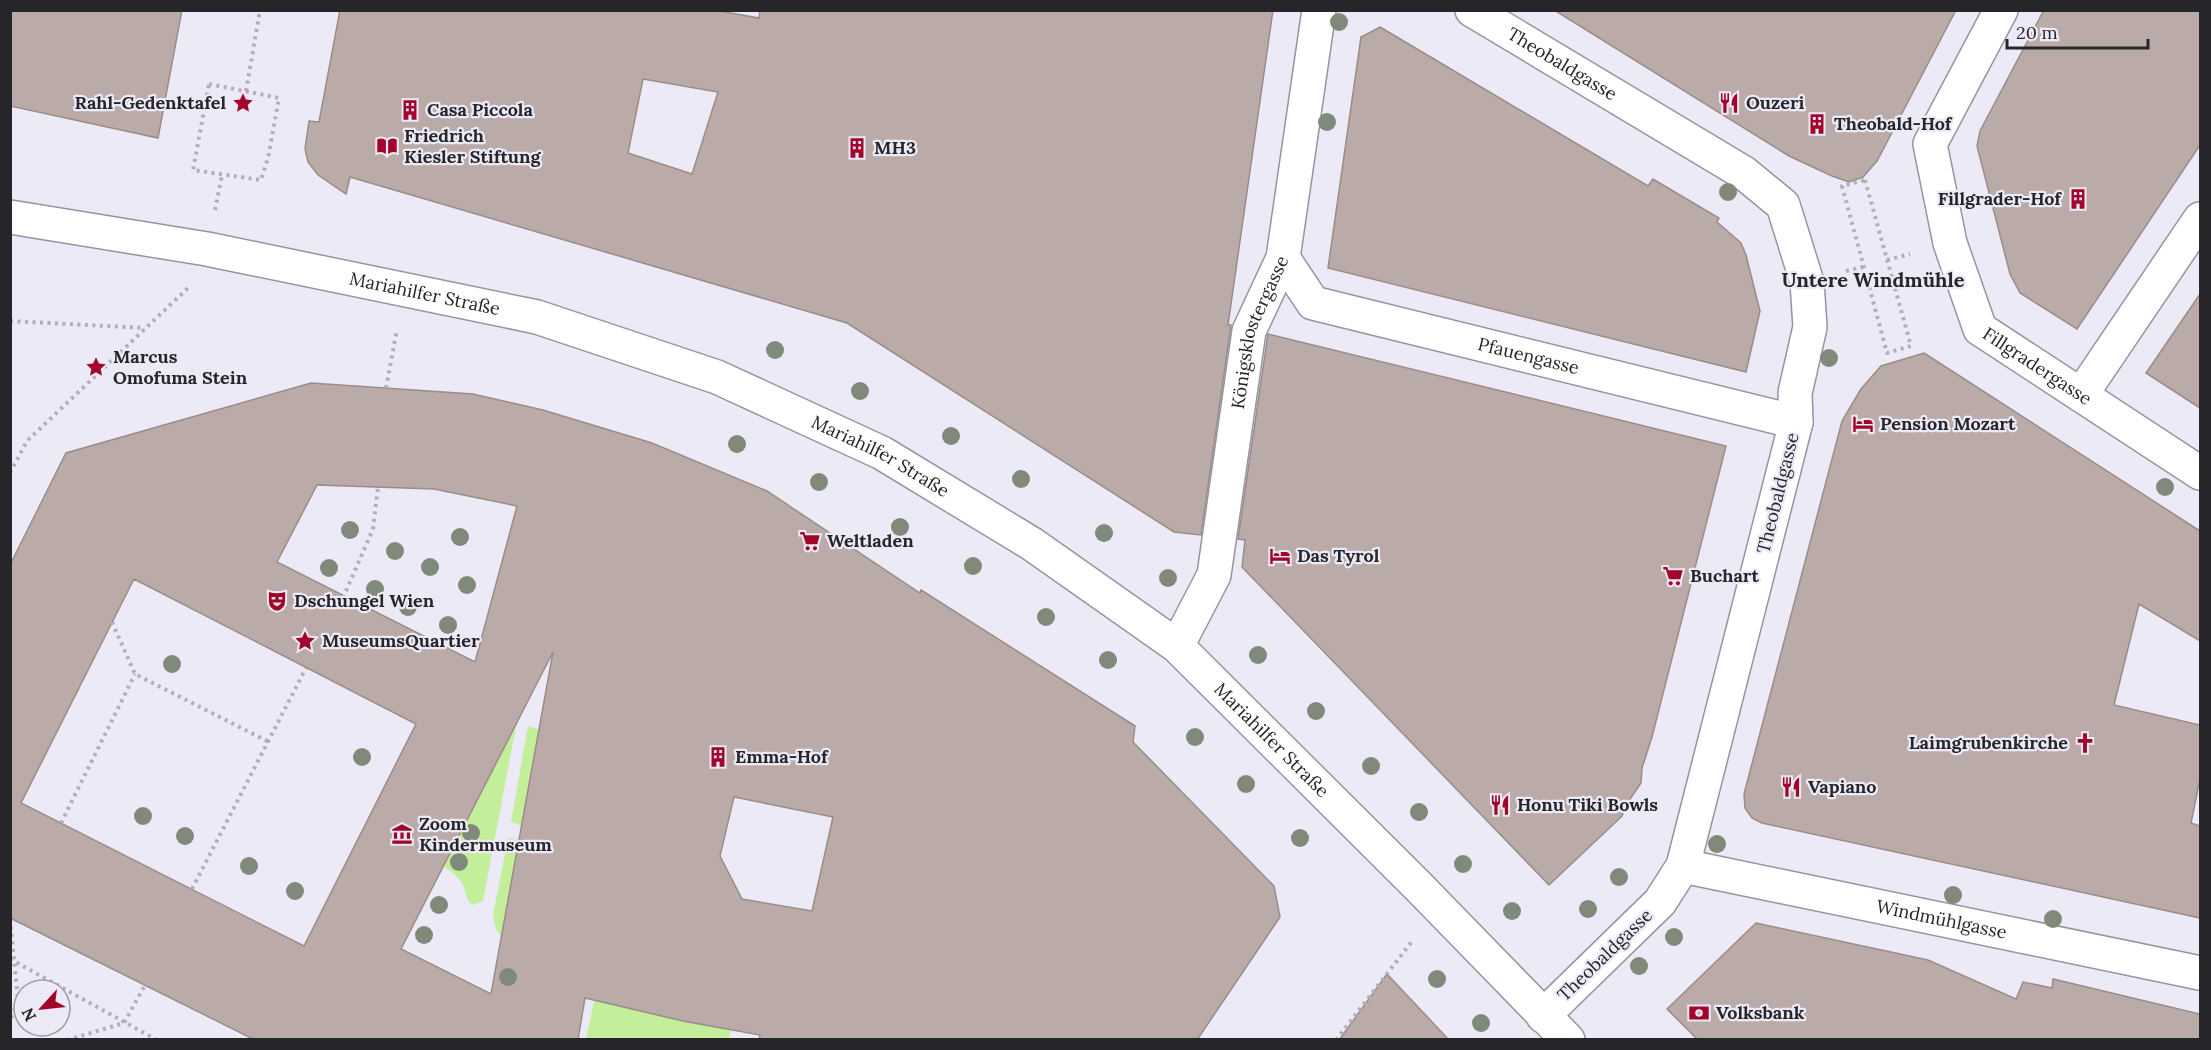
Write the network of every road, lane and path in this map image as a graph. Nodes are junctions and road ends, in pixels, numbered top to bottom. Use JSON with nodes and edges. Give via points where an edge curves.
{"nodes":[{"id":1,"x":260,"y":10,"type":"edge"},
{"id":2,"x":1319,"y":10,"type":"edge"},
{"id":3,"x":1472,"y":10,"type":"edge"},
{"id":4,"x":2001,"y":10,"type":"edge"},
{"id":5,"x":246,"y":91,"type":"junction"},
{"id":6,"x":10,"y":216,"type":"edge"},
{"id":7,"x":2200,"y":219,"type":"edge"},
{"id":8,"x":1283,"y":258,"type":"junction"},
{"id":9,"x":1863,"y":267,"type":"junction"},
{"id":10,"x":1847,"y":271,"type":"dead end"},
{"id":11,"x":194,"y":282,"type":"dead end"},
{"id":12,"x":404,"y":289,"type":"junction"},
{"id":13,"x":10,"y":321,"type":"edge"},
{"id":14,"x":146,"y":328,"type":"junction"},
{"id":15,"x":386,"y":388,"type":"dead end"},
{"id":16,"x":2081,"y":395,"type":"junction"},
{"id":17,"x":1796,"y":422,"type":"junction"},
{"id":18,"x":10,"y":473,"type":"edge"},
{"id":19,"x":2200,"y":473,"type":"edge"},
{"id":20,"x":378,"y":487,"type":"dead end"},
{"id":21,"x":343,"y":598,"type":"dead end"},
{"id":22,"x":112,"y":622,"type":"dead end"},
{"id":23,"x":1177,"y":646,"type":"junction"},
{"id":24,"x":306,"y":668,"type":"dead end"},
{"id":25,"x":135,"y":674,"type":"junction"},
{"id":26,"x":269,"y":742,"type":"junction"},
{"id":27,"x":61,"y":823,"type":"dead end"},
{"id":28,"x":1683,"y":866,"type":"junction"},
{"id":29,"x":192,"y":889,"type":"dead end"},
{"id":30,"x":1438,"y":907,"type":"junction"},
{"id":31,"x":10,"y":919,"type":"edge"},
{"id":32,"x":13,"y":960,"type":"edge"},
{"id":33,"x":2200,"y":973,"type":"edge"},
{"id":34,"x":145,"y":985,"type":"dead end"},
{"id":35,"x":1543,"y":1016,"type":"junction"},
{"id":36,"x":10,"y":1021,"type":"edge"},
{"id":37,"x":123,"y":1023,"type":"junction"},
{"id":38,"x":67,"y":1040,"type":"edge"},
{"id":39,"x":157,"y":1040,"type":"edge"},
{"id":40,"x":1336,"y":1040,"type":"edge"},
{"id":41,"x":1568,"y":1040,"type":"edge"}],
"edges":[{"from":1,"to":5,"type":"path"},
{"from":2,"to":8,"type":"street","name":"Königsklostergasse"},
{"from":3,"to":17,"type":"street","name":"Theobaldgasse","via":[[1744,173],[1783,205],[1807,282],[1809,327],[1795,393]]},
{"from":4,"to":16,"type":"street","name":"Fillgradergasse","via":[[1930,144],[1950,243],[1980,329]]},
{"from":5,"to":5,"type":"path","via":[[279,98],[261,180],[193,170],[209,84]]},
{"from":6,"to":12,"type":"street","name":"Mariahilfer Straße","via":[[207,249]]},
{"from":7,"to":16,"type":"street"},
{"from":8,"to":17,"type":"street","name":"Pfauengasse","via":[[1313,303]]},
{"from":8,"to":23,"type":"street","name":"Königsklostergasse","via":[[1249,331],[1214,575]]},
{"from":9,"to":9,"type":"path","via":[[1842,186],[1865,180],[1911,346],[1887,353]]},
{"from":9,"to":10,"type":"path"},
{"from":11,"to":14,"type":"path"},
{"from":12,"to":15,"type":"path"},
{"from":12,"to":23,"type":"street","name":"Mariahilfer Straße","via":[[537,317],[717,376],[882,453],[1032,544]]},
{"from":13,"to":14,"type":"path"},
{"from":14,"to":18,"type":"path","via":[[27,441]]},
{"from":16,"to":19,"type":"street","name":"Fillgradergasse"},
{"from":17,"to":28,"type":"street","name":"Theobaldgasse"},
{"from":20,"to":21,"type":"path","via":[[373,529]]},
{"from":22,"to":25,"type":"path"},
{"from":23,"to":30,"type":"street","name":"Mariahilfer Straße"},
{"from":24,"to":26,"type":"path"},
{"from":25,"to":26,"type":"path"},
{"from":25,"to":27,"type":"path"},
{"from":26,"to":29,"type":"path"},
{"from":28,"to":33,"type":"street","name":"Windmühlgasse"},
{"from":28,"to":35,"type":"street","name":"Theobaldgasse","via":[[1660,902]]},
{"from":30,"to":35,"type":"street","name":"Mariahilfer Straße"},
{"from":30,"to":40,"type":"path"},
{"from":31,"to":32,"type":"path"},
{"from":32,"to":36,"type":"path","via":[[18,1000]]},
{"from":32,"to":37,"type":"path"},
{"from":34,"to":37,"type":"path"},
{"from":35,"to":41,"type":"street","name":"Mariahilfer Straße"},
{"from":37,"to":38,"type":"path"},
{"from":37,"to":39,"type":"path"}]}
